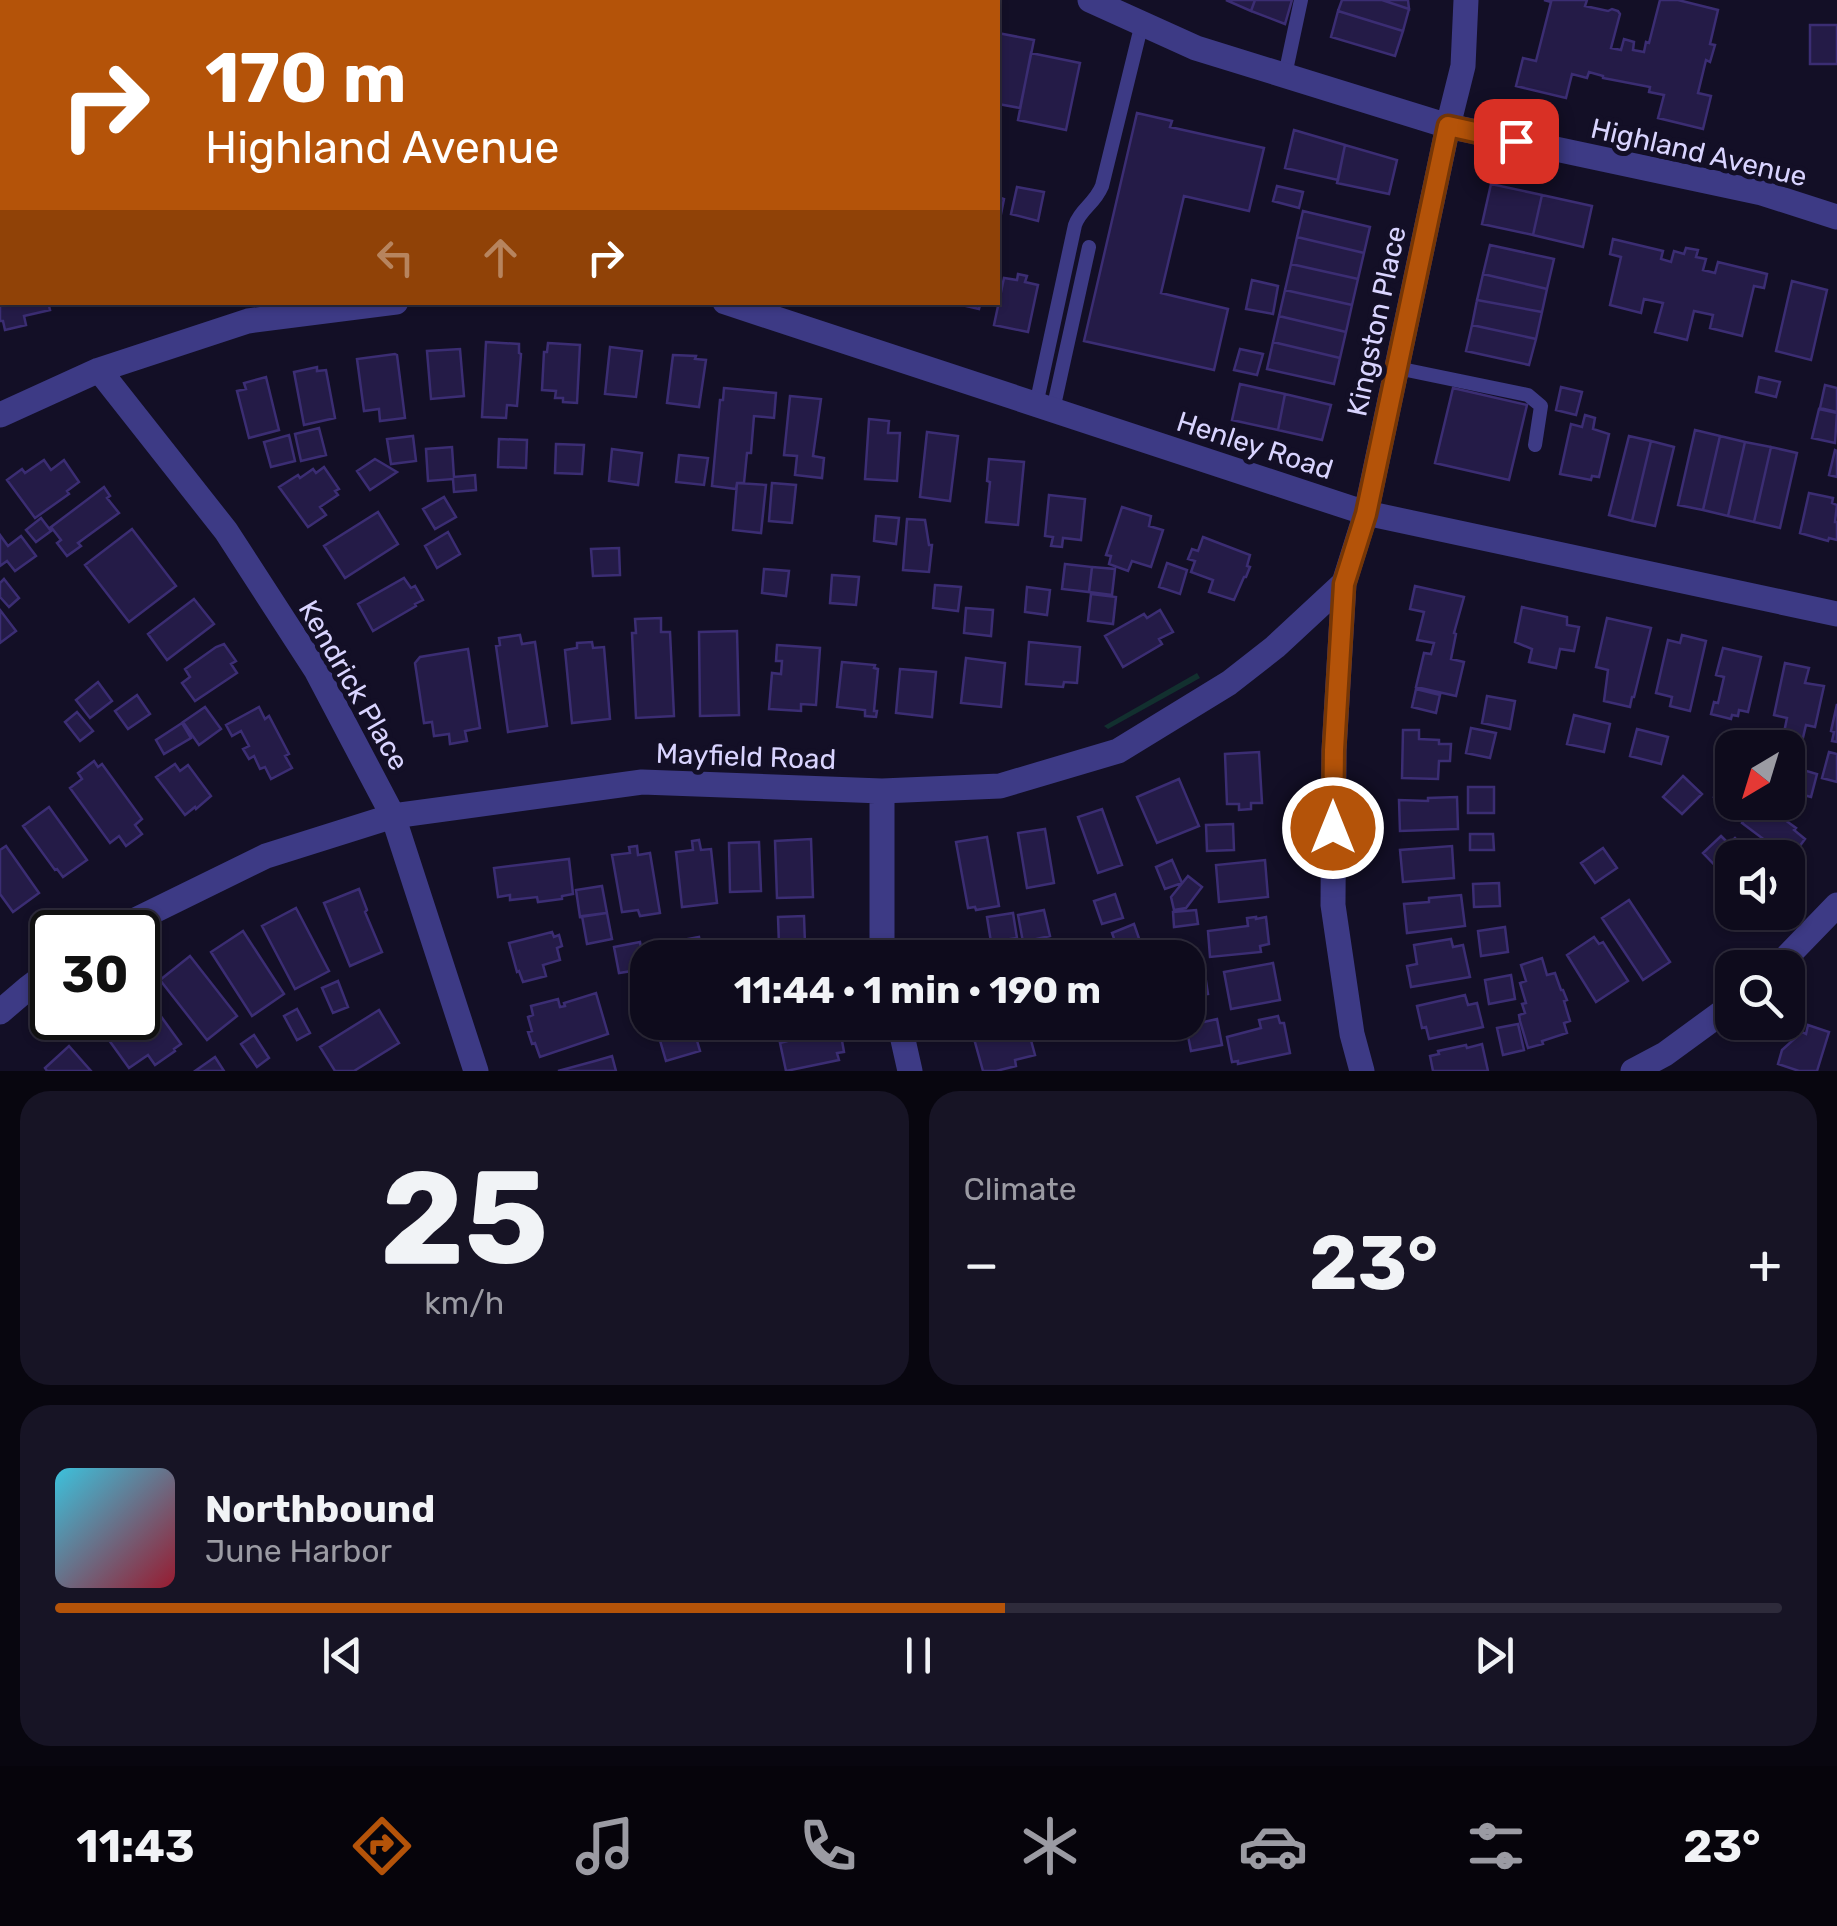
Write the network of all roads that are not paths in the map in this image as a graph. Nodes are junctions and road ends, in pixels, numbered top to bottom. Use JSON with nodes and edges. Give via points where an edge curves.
{"nodes":[{"id":1,"x":1090,"y":0,"type":"edge"},
{"id":2,"x":1302,"y":0,"type":"edge"},
{"id":3,"x":1466,"y":0,"type":"edge"},
{"id":4,"x":1142,"y":23,"type":"junction"},
{"id":5,"x":1284,"y":75,"type":"junction"},
{"id":6,"x":1448,"y":126,"type":"junction"},
{"id":7,"x":1837,"y":217,"type":"edge"},
{"id":8,"x":1089,"y":247,"type":"dead end"},
{"id":9,"x":352,"y":305,"type":"edge"},
{"id":10,"x":734,"y":305,"type":"edge"},
{"id":11,"x":264,"y":311,"type":"edge"},
{"id":12,"x":1397,"y":368,"type":"junction"},
{"id":13,"x":98,"y":370,"type":"junction"},
{"id":14,"x":1045,"y":408,"type":"junction"},
{"id":15,"x":0,"y":414,"type":"edge"},
{"id":16,"x":1535,"y":445,"type":"dead end"},
{"id":17,"x":1366,"y":514,"type":"junction"},
{"id":18,"x":1344,"y":584,"type":"junction"},
{"id":19,"x":1837,"y":614,"type":"edge"},
{"id":20,"x":882,"y":791,"type":"junction"},
{"id":21,"x":393,"y":816,"type":"junction"},
{"id":22,"x":1837,"y":906,"type":"edge"},
{"id":23,"x":155,"y":910,"type":"edge"},
{"id":24,"x":884,"y":940,"type":"edge"},
{"id":25,"x":1794,"y":950,"type":"edge"},
{"id":26,"x":30,"y":986,"type":"edge"},
{"id":27,"x":0,"y":1012,"type":"edge"},
{"id":28,"x":1715,"y":1017,"type":"edge"},
{"id":29,"x":902,"y":1040,"type":"edge"},
{"id":30,"x":476,"y":1071,"type":"edge"},
{"id":31,"x":910,"y":1071,"type":"edge"},
{"id":32,"x":1362,"y":1071,"type":"edge"},
{"id":33,"x":1633,"y":1071,"type":"edge"}],
"edges":[{"from":1,"to":4,"type":"street","name":"Highland Avenue"},
{"from":2,"to":5,"type":"lane"},
{"from":3,"to":6,"type":"street","name":"Kingston Place","via":[[1463,66]]},
{"from":4,"to":5,"type":"street","name":"Highland Avenue"},
{"from":4,"to":14,"type":"lane","via":[[1102,186],[1076,224]]},
{"from":5,"to":6,"type":"street","name":"Highland Avenue"},
{"from":6,"to":7,"type":"street","name":"Highland Avenue","via":[[1762,192]]},
{"from":6,"to":12,"type":"street","name":"Kingston Place"},
{"from":8,"to":14,"type":"lane"},
{"from":9,"to":11,"type":"street"},
{"from":10,"to":14,"type":"street","name":"Henley Road"},
{"from":11,"to":13,"type":"street"},
{"from":12,"to":16,"type":"lane","via":[[1528,395],[1541,406]]},
{"from":12,"to":17,"type":"street","name":"Kingston Place"},
{"from":13,"to":15,"type":"street"},
{"from":13,"to":21,"type":"street","name":"Kendrick Place","via":[[226,531],[316,670]]},
{"from":14,"to":17,"type":"street","name":"Henley Road"},
{"from":17,"to":18,"type":"street","name":"Kingston Place"},
{"from":17,"to":19,"type":"street","name":"Henley Road"},
{"from":18,"to":20,"type":"street","name":"Mayfield Road","via":[[1229,683],[1118,751],[1000,786]]},
{"from":18,"to":32,"type":"street","name":"Kingston Place","via":[[1333,905]]},
{"from":20,"to":21,"type":"street","name":"Mayfield Road","via":[[642,782]]},
{"from":20,"to":24,"type":"street"},
{"from":21,"to":23,"type":"street","name":"Mayfield Road","via":[[266,856]]},
{"from":21,"to":30,"type":"street","name":"Kendrick Place"},
{"from":22,"to":25,"type":"street"},
{"from":26,"to":27,"type":"street"},
{"from":28,"to":33,"type":"street"},
{"from":29,"to":31,"type":"street"}]}
